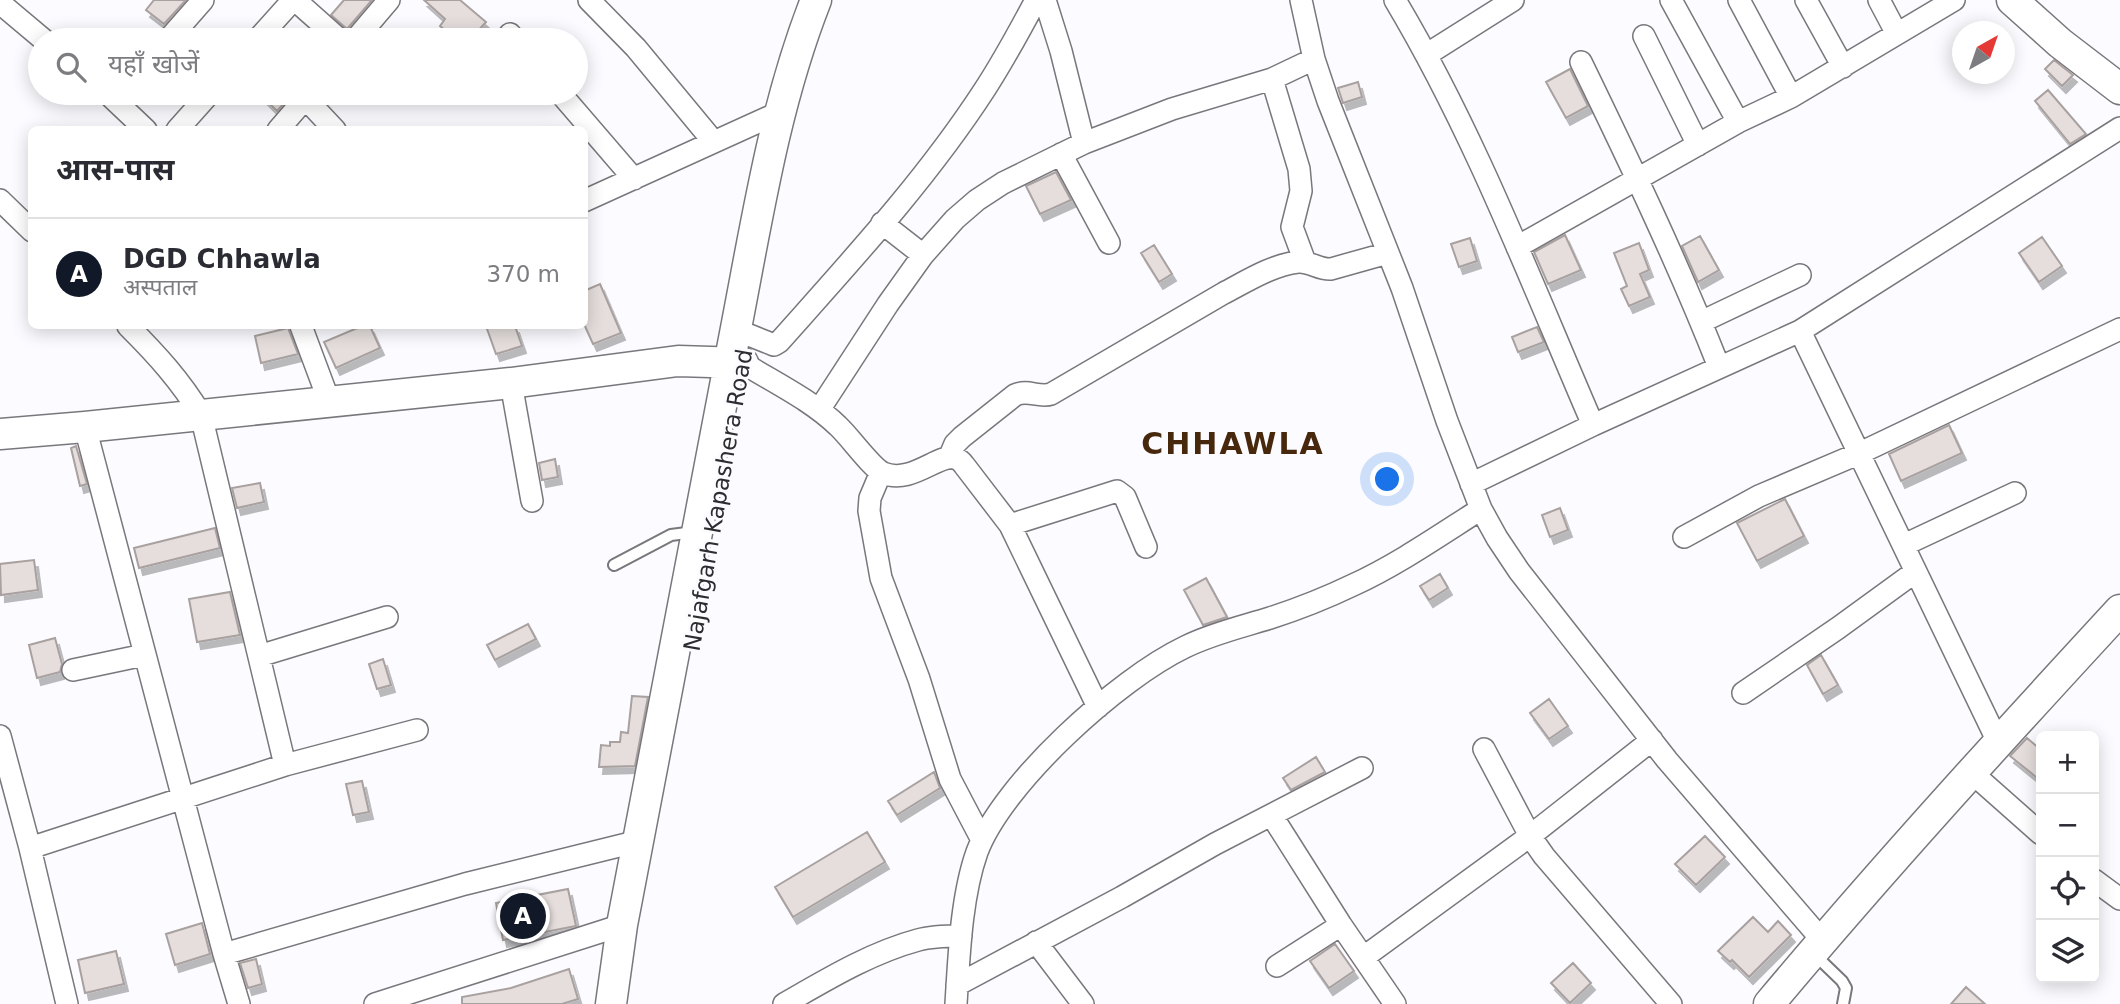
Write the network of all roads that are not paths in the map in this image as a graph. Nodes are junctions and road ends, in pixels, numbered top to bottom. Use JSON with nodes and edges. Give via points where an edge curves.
{"nodes":[{"id":1,"x":203,"y":0,"type":"edge"},
{"id":2,"x":294,"y":0,"type":"edge"},
{"id":3,"x":389,"y":0,"type":"edge"},
{"id":4,"x":589,"y":0,"type":"edge"},
{"id":5,"x":816,"y":0,"type":"edge"},
{"id":6,"x":829,"y":0,"type":"edge"},
{"id":7,"x":1036,"y":0,"type":"edge"},
{"id":8,"x":1045,"y":0,"type":"edge"},
{"id":9,"x":1301,"y":0,"type":"edge"},
{"id":10,"x":1395,"y":0,"type":"edge"},
{"id":11,"x":1513,"y":0,"type":"edge"},
{"id":12,"x":1671,"y":0,"type":"edge"},
{"id":13,"x":1739,"y":0,"type":"edge"},
{"id":14,"x":1806,"y":0,"type":"edge"},
{"id":15,"x":1879,"y":0,"type":"edge"},
{"id":16,"x":1954,"y":0,"type":"edge"},
{"id":17,"x":2011,"y":0,"type":"edge"},
{"id":18,"x":3,"y":5,"type":"edge"},
{"id":19,"x":1924,"y":7,"type":"edge"},
{"id":20,"x":30,"y":28,"type":"edge"},
{"id":21,"x":178,"y":28,"type":"edge"},
{"id":22,"x":268,"y":28,"type":"edge"},
{"id":23,"x":326,"y":28,"type":"edge"},
{"id":24,"x":365,"y":28,"type":"edge"},
{"id":25,"x":1897,"y":34,"type":"junction"},
{"id":26,"x":1644,"y":36,"type":"dead end"},
{"id":27,"x":1426,"y":55,"type":"junction"},
{"id":28,"x":1314,"y":59,"type":"junction"},
{"id":29,"x":1581,"y":62,"type":"dead end"},
{"id":30,"x":1843,"y":67,"type":"junction"},
{"id":31,"x":1272,"y":79,"type":"junction"},
{"id":32,"x":2120,"y":89,"type":"edge"},
{"id":33,"x":1791,"y":96,"type":"junction"},
{"id":34,"x":124,"y":105,"type":"edge"},
{"id":35,"x":199,"y":105,"type":"edge"},
{"id":36,"x":299,"y":105,"type":"edge"},
{"id":37,"x":315,"y":105,"type":"edge"},
{"id":38,"x":570,"y":105,"type":"edge"},
{"id":39,"x":780,"y":112,"type":"junction"},
{"id":40,"x":1738,"y":122,"type":"junction"},
{"id":41,"x":142,"y":126,"type":"edge"},
{"id":42,"x":181,"y":126,"type":"edge"},
{"id":43,"x":281,"y":126,"type":"edge"},
{"id":44,"x":332,"y":126,"type":"edge"},
{"id":45,"x":2120,"y":128,"type":"edge"},
{"id":46,"x":713,"y":141,"type":"junction"},
{"id":47,"x":1084,"y":143,"type":"junction"},
{"id":48,"x":1698,"y":145,"type":"junction"},
{"id":49,"x":1061,"y":154,"type":"junction"},
{"id":50,"x":634,"y":179,"type":"junction"},
{"id":51,"x":1638,"y":180,"type":"junction"},
{"id":52,"x":588,"y":199,"type":"edge"},
{"id":53,"x":0,"y":200,"type":"edge"},
{"id":54,"x":883,"y":223,"type":"junction"},
{"id":55,"x":28,"y":227,"type":"edge"},
{"id":56,"x":1109,"y":243,"type":"dead end"},
{"id":57,"x":1517,"y":247,"type":"junction"},
{"id":58,"x":1388,"y":253,"type":"junction"},
{"id":59,"x":923,"y":255,"type":"junction"},
{"id":60,"x":1305,"y":262,"type":"junction"},
{"id":61,"x":1800,"y":275,"type":"dead end"},
{"id":62,"x":1701,"y":322,"type":"junction"},
{"id":63,"x":131,"y":329,"type":"edge"},
{"id":64,"x":302,"y":329,"type":"edge"},
{"id":65,"x":2120,"y":329,"type":"edge"},
{"id":66,"x":1800,"y":331,"type":"junction"},
{"id":67,"x":740,"y":353,"type":"junction"},
{"id":68,"x":1719,"y":367,"type":"junction"},
{"id":69,"x":511,"y":383,"type":"junction"},
{"id":70,"x":329,"y":401,"type":"junction"},
{"id":71,"x":819,"y":410,"type":"junction"},
{"id":72,"x":201,"y":415,"type":"junction"},
{"id":73,"x":1593,"y":425,"type":"junction"},
{"id":74,"x":85,"y":427,"type":"junction"},
{"id":75,"x":0,"y":434,"type":"edge"},
{"id":76,"x":1860,"y":453,"type":"junction"},
{"id":77,"x":949,"y":458,"type":"junction"},
{"id":78,"x":881,"y":472,"type":"junction"},
{"id":79,"x":1471,"y":484,"type":"junction"},
{"id":80,"x":2015,"y":493,"type":"dead end"},
{"id":81,"x":532,"y":501,"type":"dead end"},
{"id":82,"x":1481,"y":509,"type":"junction"},
{"id":83,"x":1010,"y":525,"type":"junction"},
{"id":84,"x":696,"y":532,"type":"junction"},
{"id":85,"x":1684,"y":537,"type":"dead end"},
{"id":86,"x":1904,"y":545,"type":"junction"},
{"id":87,"x":1146,"y":547,"type":"dead end"},
{"id":88,"x":614,"y":565,"type":"dead end"},
{"id":89,"x":1915,"y":572,"type":"junction"},
{"id":90,"x":2120,"y":610,"type":"edge"},
{"id":91,"x":387,"y":617,"type":"dead end"},
{"id":92,"x":144,"y":655,"type":"junction"},
{"id":93,"x":260,"y":656,"type":"junction"},
{"id":94,"x":74,"y":670,"type":"dead end"},
{"id":95,"x":1743,"y":693,"type":"dead end"},
{"id":96,"x":1098,"y":707,"type":"junction"},
{"id":97,"x":417,"y":730,"type":"dead end"},
{"id":98,"x":0,"y":736,"type":"edge"},
{"id":99,"x":1652,"y":740,"type":"junction"},
{"id":100,"x":1998,"y":742,"type":"junction"},
{"id":101,"x":1484,"y":749,"type":"dead end"},
{"id":102,"x":285,"y":765,"type":"junction"},
{"id":103,"x":1362,"y":768,"type":"dead end"},
{"id":104,"x":1971,"y":772,"type":"junction"},
{"id":105,"x":182,"y":797,"type":"junction"},
{"id":106,"x":1272,"y":816,"type":"junction"},
{"id":107,"x":2036,"y":830,"type":"edge"},
{"id":108,"x":1530,"y":835,"type":"junction"},
{"id":109,"x":982,"y":840,"type":"junction"},
{"id":110,"x":639,"y":841,"type":"junction"},
{"id":111,"x":30,"y":848,"type":"junction"},
{"id":112,"x":2099,"y":884,"type":"edge"},
{"id":113,"x":2120,"y":899,"type":"edge"},
{"id":114,"x":622,"y":925,"type":"junction"},
{"id":115,"x":1341,"y":925,"type":"junction"},
{"id":116,"x":961,"y":936,"type":"junction"},
{"id":117,"x":1036,"y":942,"type":"junction"},
{"id":118,"x":1817,"y":946,"type":"junction"},
{"id":119,"x":224,"y":954,"type":"junction"},
{"id":120,"x":1364,"y":957,"type":"junction"},
{"id":121,"x":1277,"y":966,"type":"dead end"},
{"id":122,"x":957,"y":995,"type":"edge"},
{"id":123,"x":67,"y":1004,"type":"edge"},
{"id":124,"x":239,"y":1004,"type":"edge"},
{"id":125,"x":375,"y":1004,"type":"edge"},
{"id":126,"x":611,"y":1004,"type":"edge"},
{"id":127,"x":628,"y":1004,"type":"edge"},
{"id":128,"x":784,"y":1004,"type":"edge"},
{"id":129,"x":1083,"y":1004,"type":"edge"},
{"id":130,"x":1395,"y":1004,"type":"edge"},
{"id":131,"x":1671,"y":1004,"type":"edge"},
{"id":132,"x":1769,"y":1004,"type":"edge"},
{"id":133,"x":1843,"y":1004,"type":"edge"}],
"edges":[{"from":1,"to":21,"type":"street"},
{"from":2,"to":22,"type":"street"},
{"from":2,"to":23,"type":"street"},
{"from":3,"to":24,"type":"street"},
{"from":4,"to":46,"type":"street","via":[[636,48]]},
{"from":5,"to":39,"type":"main road"},
{"from":6,"to":67,"type":"main road","name":"Najafgarh Kapashera Road","via":[[795,104]]},
{"from":7,"to":54,"type":"street","via":[[971,109]]},
{"from":8,"to":47,"type":"street"},
{"from":9,"to":28,"type":"street"},
{"from":10,"to":27,"type":"street"},
{"from":11,"to":27,"type":"street"},
{"from":12,"to":40,"type":"street"},
{"from":13,"to":33,"type":"street"},
{"from":14,"to":30,"type":"street"},
{"from":15,"to":25,"type":"street"},
{"from":16,"to":19,"type":"street"},
{"from":17,"to":32,"type":"main road"},
{"from":18,"to":20,"type":"street"},
{"from":19,"to":25,"type":"street"},
{"from":25,"to":30,"type":"street"},
{"from":26,"to":48,"type":"street"},
{"from":27,"to":57,"type":"street"},
{"from":28,"to":31,"type":"street"},
{"from":28,"to":58,"type":"street"},
{"from":29,"to":51,"type":"street"},
{"from":30,"to":33,"type":"street"},
{"from":31,"to":47,"type":"street","via":[[1172,109]]},
{"from":31,"to":60,"type":"street","via":[[1299,169],[1301,191],[1292,228]]},
{"from":33,"to":40,"type":"street"},
{"from":34,"to":41,"type":"street"},
{"from":35,"to":42,"type":"street"},
{"from":36,"to":43,"type":"street"},
{"from":37,"to":44,"type":"street"},
{"from":38,"to":50,"type":"street"},
{"from":39,"to":46,"type":"street"},
{"from":39,"to":67,"type":"main road","via":[[748,261]]},
{"from":40,"to":48,"type":"street"},
{"from":45,"to":66,"type":"street"},
{"from":46,"to":50,"type":"street"},
{"from":47,"to":49,"type":"street"},
{"from":48,"to":51,"type":"street"},
{"from":49,"to":56,"type":"street"},
{"from":49,"to":59,"type":"street","via":[[977,200]]},
{"from":50,"to":52,"type":"street"},
{"from":51,"to":57,"type":"street"},
{"from":51,"to":62,"type":"street"},
{"from":53,"to":55,"type":"street"},
{"from":54,"to":59,"type":"street"},
{"from":54,"to":67,"type":"street","via":[[779,342]]},
{"from":57,"to":73,"type":"street"},
{"from":58,"to":60,"type":"street","via":[[1325,270]]},
{"from":58,"to":79,"type":"street"},
{"from":59,"to":71,"type":"street"},
{"from":60,"to":77,"type":"street","via":[[1280,266],[1224,293],[1051,394],[1015,395],[962,437]]},
{"from":61,"to":62,"type":"street"},
{"from":62,"to":68,"type":"street"},
{"from":63,"to":72,"type":"street","via":[[159,356]]},
{"from":64,"to":70,"type":"street"},
{"from":65,"to":76,"type":"street"},
{"from":66,"to":68,"type":"street"},
{"from":66,"to":76,"type":"street"},
{"from":67,"to":69,"type":"main road"},
{"from":67,"to":71,"type":"street"},
{"from":67,"to":84,"type":"main road"},
{"from":67,"to":127,"type":"main road","name":"Najafgarh Kapashera Road"},
{"from":68,"to":73,"type":"street"},
{"from":69,"to":70,"type":"main road"},
{"from":69,"to":81,"type":"street"},
{"from":70,"to":72,"type":"main road"},
{"from":71,"to":78,"type":"street"},
{"from":72,"to":74,"type":"main road"},
{"from":72,"to":93,"type":"street"},
{"from":73,"to":79,"type":"street"},
{"from":74,"to":75,"type":"main road"},
{"from":74,"to":92,"type":"street"},
{"from":76,"to":85,"type":"street","via":[[1759,496]]},
{"from":76,"to":86,"type":"street"},
{"from":77,"to":78,"type":"street","via":[[905,476]]},
{"from":77,"to":83,"type":"street","via":[[964,465]]},
{"from":78,"to":109,"type":"street","via":[[869,511],[881,578],[950,779]]},
{"from":79,"to":82,"type":"street"},
{"from":80,"to":86,"type":"street"},
{"from":82,"to":96,"type":"street","via":[[1357,584],[1186,646],[1140,673]]},
{"from":82,"to":99,"type":"street","via":[[1519,571]]},
{"from":83,"to":87,"type":"street","via":[[1117,491],[1125,497]]},
{"from":83,"to":96,"type":"street"},
{"from":84,"to":88,"type":"lane","via":[[671,535]]},
{"from":84,"to":110,"type":"main road"},
{"from":86,"to":89,"type":"street"},
{"from":89,"to":95,"type":"street"},
{"from":89,"to":100,"type":"street"},
{"from":90,"to":100,"type":"main road"},
{"from":91,"to":93,"type":"street"},
{"from":92,"to":94,"type":"street"},
{"from":92,"to":105,"type":"street"},
{"from":93,"to":102,"type":"street"},
{"from":96,"to":109,"type":"street","via":[[1033,769]]},
{"from":97,"to":102,"type":"street"},
{"from":98,"to":111,"type":"street"},
{"from":99,"to":108,"type":"street"},
{"from":99,"to":118,"type":"street"},
{"from":100,"to":104,"type":"main road"},
{"from":101,"to":108,"type":"street"},
{"from":102,"to":105,"type":"street"},
{"from":103,"to":106,"type":"street"},
{"from":104,"to":107,"type":"street"},
{"from":104,"to":118,"type":"main road"},
{"from":105,"to":111,"type":"street"},
{"from":105,"to":119,"type":"street"},
{"from":106,"to":115,"type":"street"},
{"from":106,"to":117,"type":"street"},
{"from":108,"to":120,"type":"street"},
{"from":108,"to":131,"type":"street","via":[[1562,880]]},
{"from":109,"to":116,"type":"street","via":[[971,872]]},
{"from":110,"to":114,"type":"main road"},
{"from":110,"to":119,"type":"street","via":[[465,884]]},
{"from":111,"to":123,"type":"street"},
{"from":112,"to":113,"type":"street"},
{"from":114,"to":125,"type":"street"},
{"from":114,"to":126,"type":"main road"},
{"from":115,"to":120,"type":"street"},
{"from":115,"to":121,"type":"street"},
{"from":116,"to":122,"type":"street"},
{"from":116,"to":128,"type":"street","via":[[919,939],[899,946]]},
{"from":117,"to":122,"type":"street"},
{"from":117,"to":129,"type":"street"},
{"from":118,"to":132,"type":"main road"},
{"from":118,"to":133,"type":"lane","via":[[1846,988]]},
{"from":119,"to":124,"type":"street"},
{"from":120,"to":130,"type":"street"}]}
